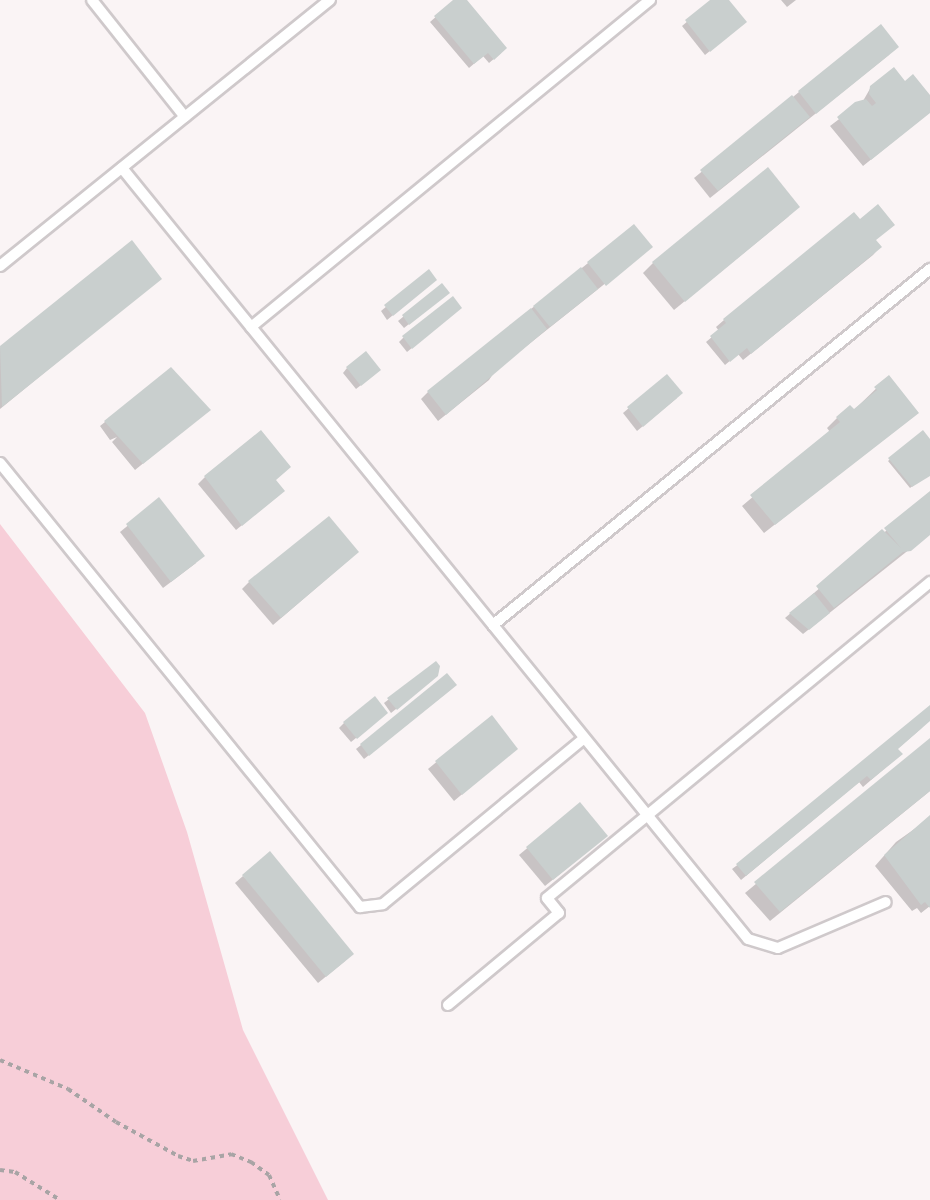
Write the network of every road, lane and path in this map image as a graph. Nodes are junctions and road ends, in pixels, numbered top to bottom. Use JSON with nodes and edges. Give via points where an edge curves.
{"nodes":[{"id":1,"x":92,"y":0,"type":"edge"},
{"id":2,"x":330,"y":0,"type":"edge"},
{"id":3,"x":650,"y":0,"type":"edge"},
{"id":4,"x":185,"y":117,"type":"junction"},
{"id":5,"x":122,"y":168,"type":"junction"},
{"id":6,"x":0,"y":266,"type":"edge"},
{"id":7,"x":930,"y":269,"type":"edge"},
{"id":8,"x":251,"y":327,"type":"junction"},
{"id":9,"x":0,"y":463,"type":"edge"},
{"id":10,"x":930,"y":582,"type":"edge"},
{"id":11,"x":493,"y":625,"type":"junction"},
{"id":12,"x":584,"y":739,"type":"junction"},
{"id":13,"x":646,"y":816,"type":"junction"},
{"id":14,"x":886,"y":902,"type":"dead end"},
{"id":15,"x":448,"y":1005,"type":"dead end"},
{"id":16,"x":0,"y":1060,"type":"edge"},
{"id":17,"x":0,"y":1170,"type":"edge"},
{"id":18,"x":60,"y":1200,"type":"edge"},
{"id":19,"x":280,"y":1200,"type":"edge"}],
"edges":[{"from":1,"to":4,"type":"lane"},
{"from":2,"to":4,"type":"lane"},
{"from":3,"to":8,"type":"lane"},
{"from":4,"to":5,"type":"lane"},
{"from":5,"to":6,"type":"lane"},
{"from":5,"to":8,"type":"lane"},
{"from":7,"to":11,"type":"lane"},
{"from":8,"to":11,"type":"lane"},
{"from":9,"to":12,"type":"lane","via":[[360,907],[383,904]]},
{"from":10,"to":13,"type":"lane"},
{"from":11,"to":12,"type":"lane"},
{"from":12,"to":13,"type":"lane"},
{"from":13,"to":14,"type":"lane","via":[[748,939],[778,948]]},
{"from":13,"to":15,"type":"lane","via":[[547,898],[559,913]]},
{"from":16,"to":19,"type":"path","via":[[68,1089],[116,1122],[178,1156],[193,1161],[231,1154],[261,1167]]},
{"from":17,"to":18,"type":"path","via":[[15,1172]]}]}
